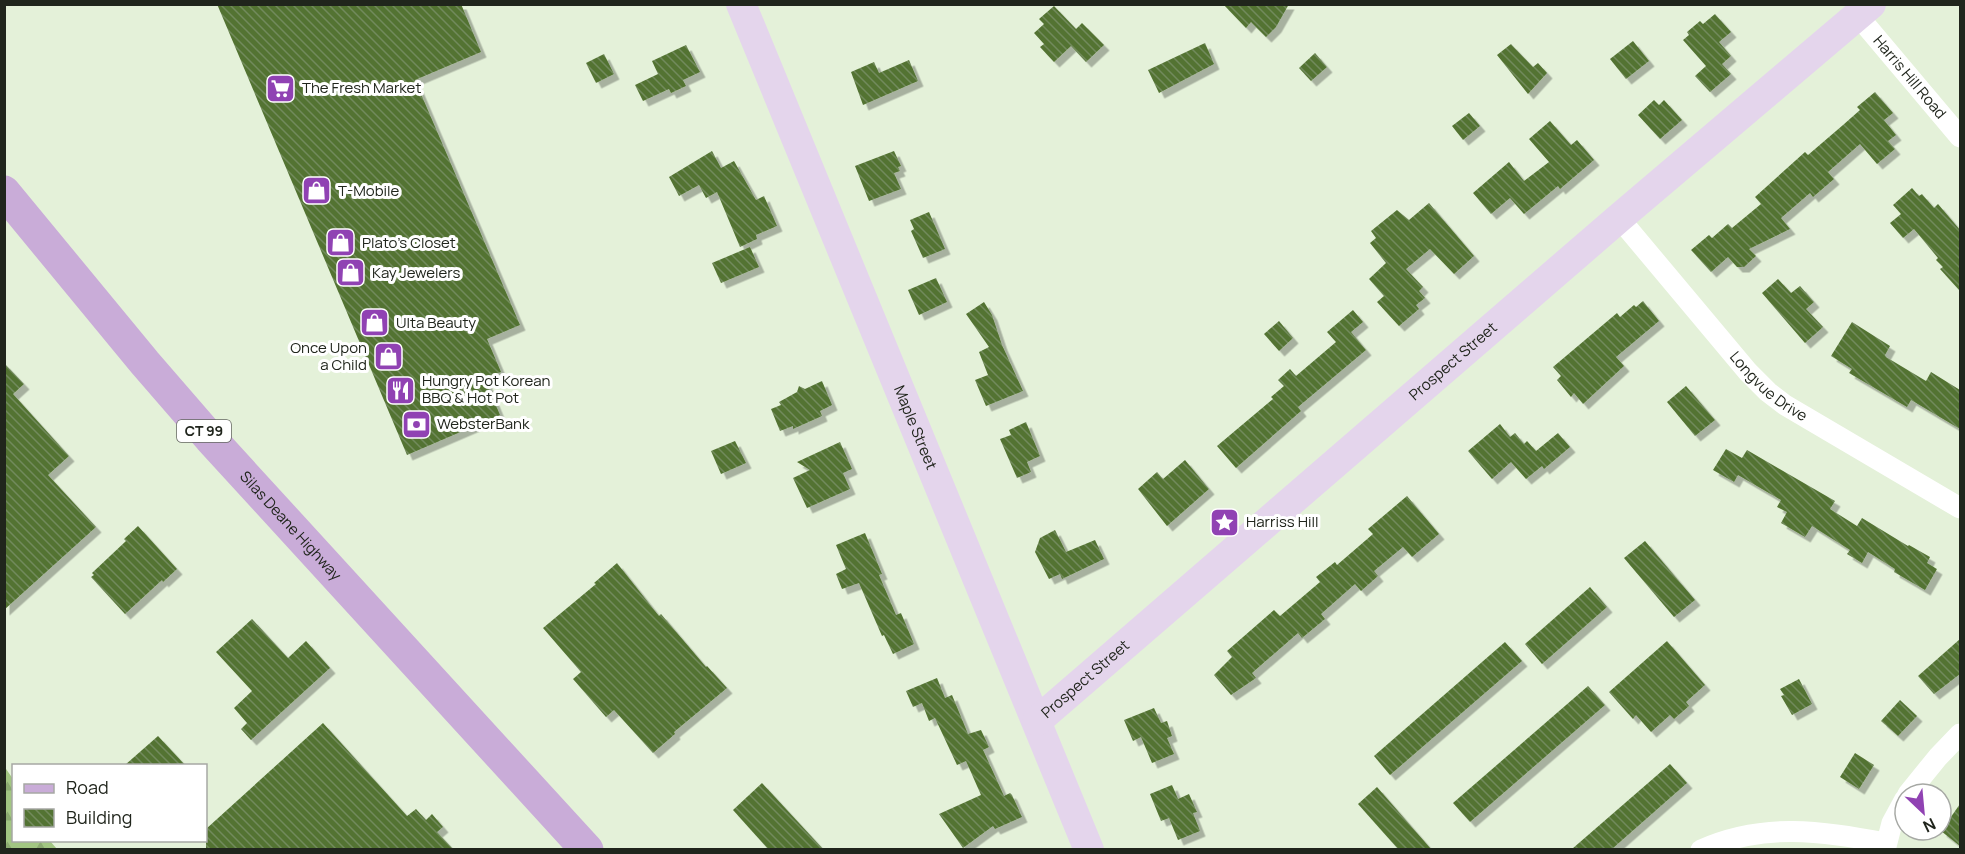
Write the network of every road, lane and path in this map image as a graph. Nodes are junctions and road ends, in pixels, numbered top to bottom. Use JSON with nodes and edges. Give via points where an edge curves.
{"nodes":[{"id":1,"x":741,"y":4,"type":"edge"},
{"id":2,"x":1864,"y":10,"type":"edge"},
{"id":3,"x":1960,"y":137,"type":"edge"},
{"id":4,"x":4,"y":192,"type":"edge"},
{"id":5,"x":1619,"y":218,"type":"junction"},
{"id":6,"x":1960,"y":508,"type":"edge"},
{"id":7,"x":1037,"y":721,"type":"junction"},
{"id":8,"x":1960,"y":734,"type":"edge"},
{"id":9,"x":1918,"y":782,"type":"edge"},
{"id":10,"x":1893,"y":821,"type":"edge"},
{"id":11,"x":1885,"y":846,"type":"edge"},
{"id":12,"x":587,"y":849,"type":"edge"},
{"id":13,"x":1089,"y":849,"type":"edge"},
{"id":14,"x":1701,"y":849,"type":"edge"}],
"edges":[{"from":1,"to":7,"type":"main road","name":"Maple Street"},
{"from":2,"to":3,"type":"street","name":"Harris Hill Road"},
{"from":2,"to":5,"type":"main road","name":"Prospect Street"},
{"from":4,"to":12,"type":"main road","name":"Silas Deane Highway","number":"CT 99","via":[[203,430]]},
{"from":5,"to":6,"type":"street","name":"Longvue Drive","via":[[1768,392]]},
{"from":5,"to":7,"type":"main road","name":"Prospect Street"},
{"from":7,"to":13,"type":"main road","name":"Maple Street"},
{"from":8,"to":9,"type":"street"},
{"from":10,"to":11,"type":"street"},
{"from":11,"to":14,"type":"street","via":[[1839,835],[1788,830],[1739,836]]}]}
